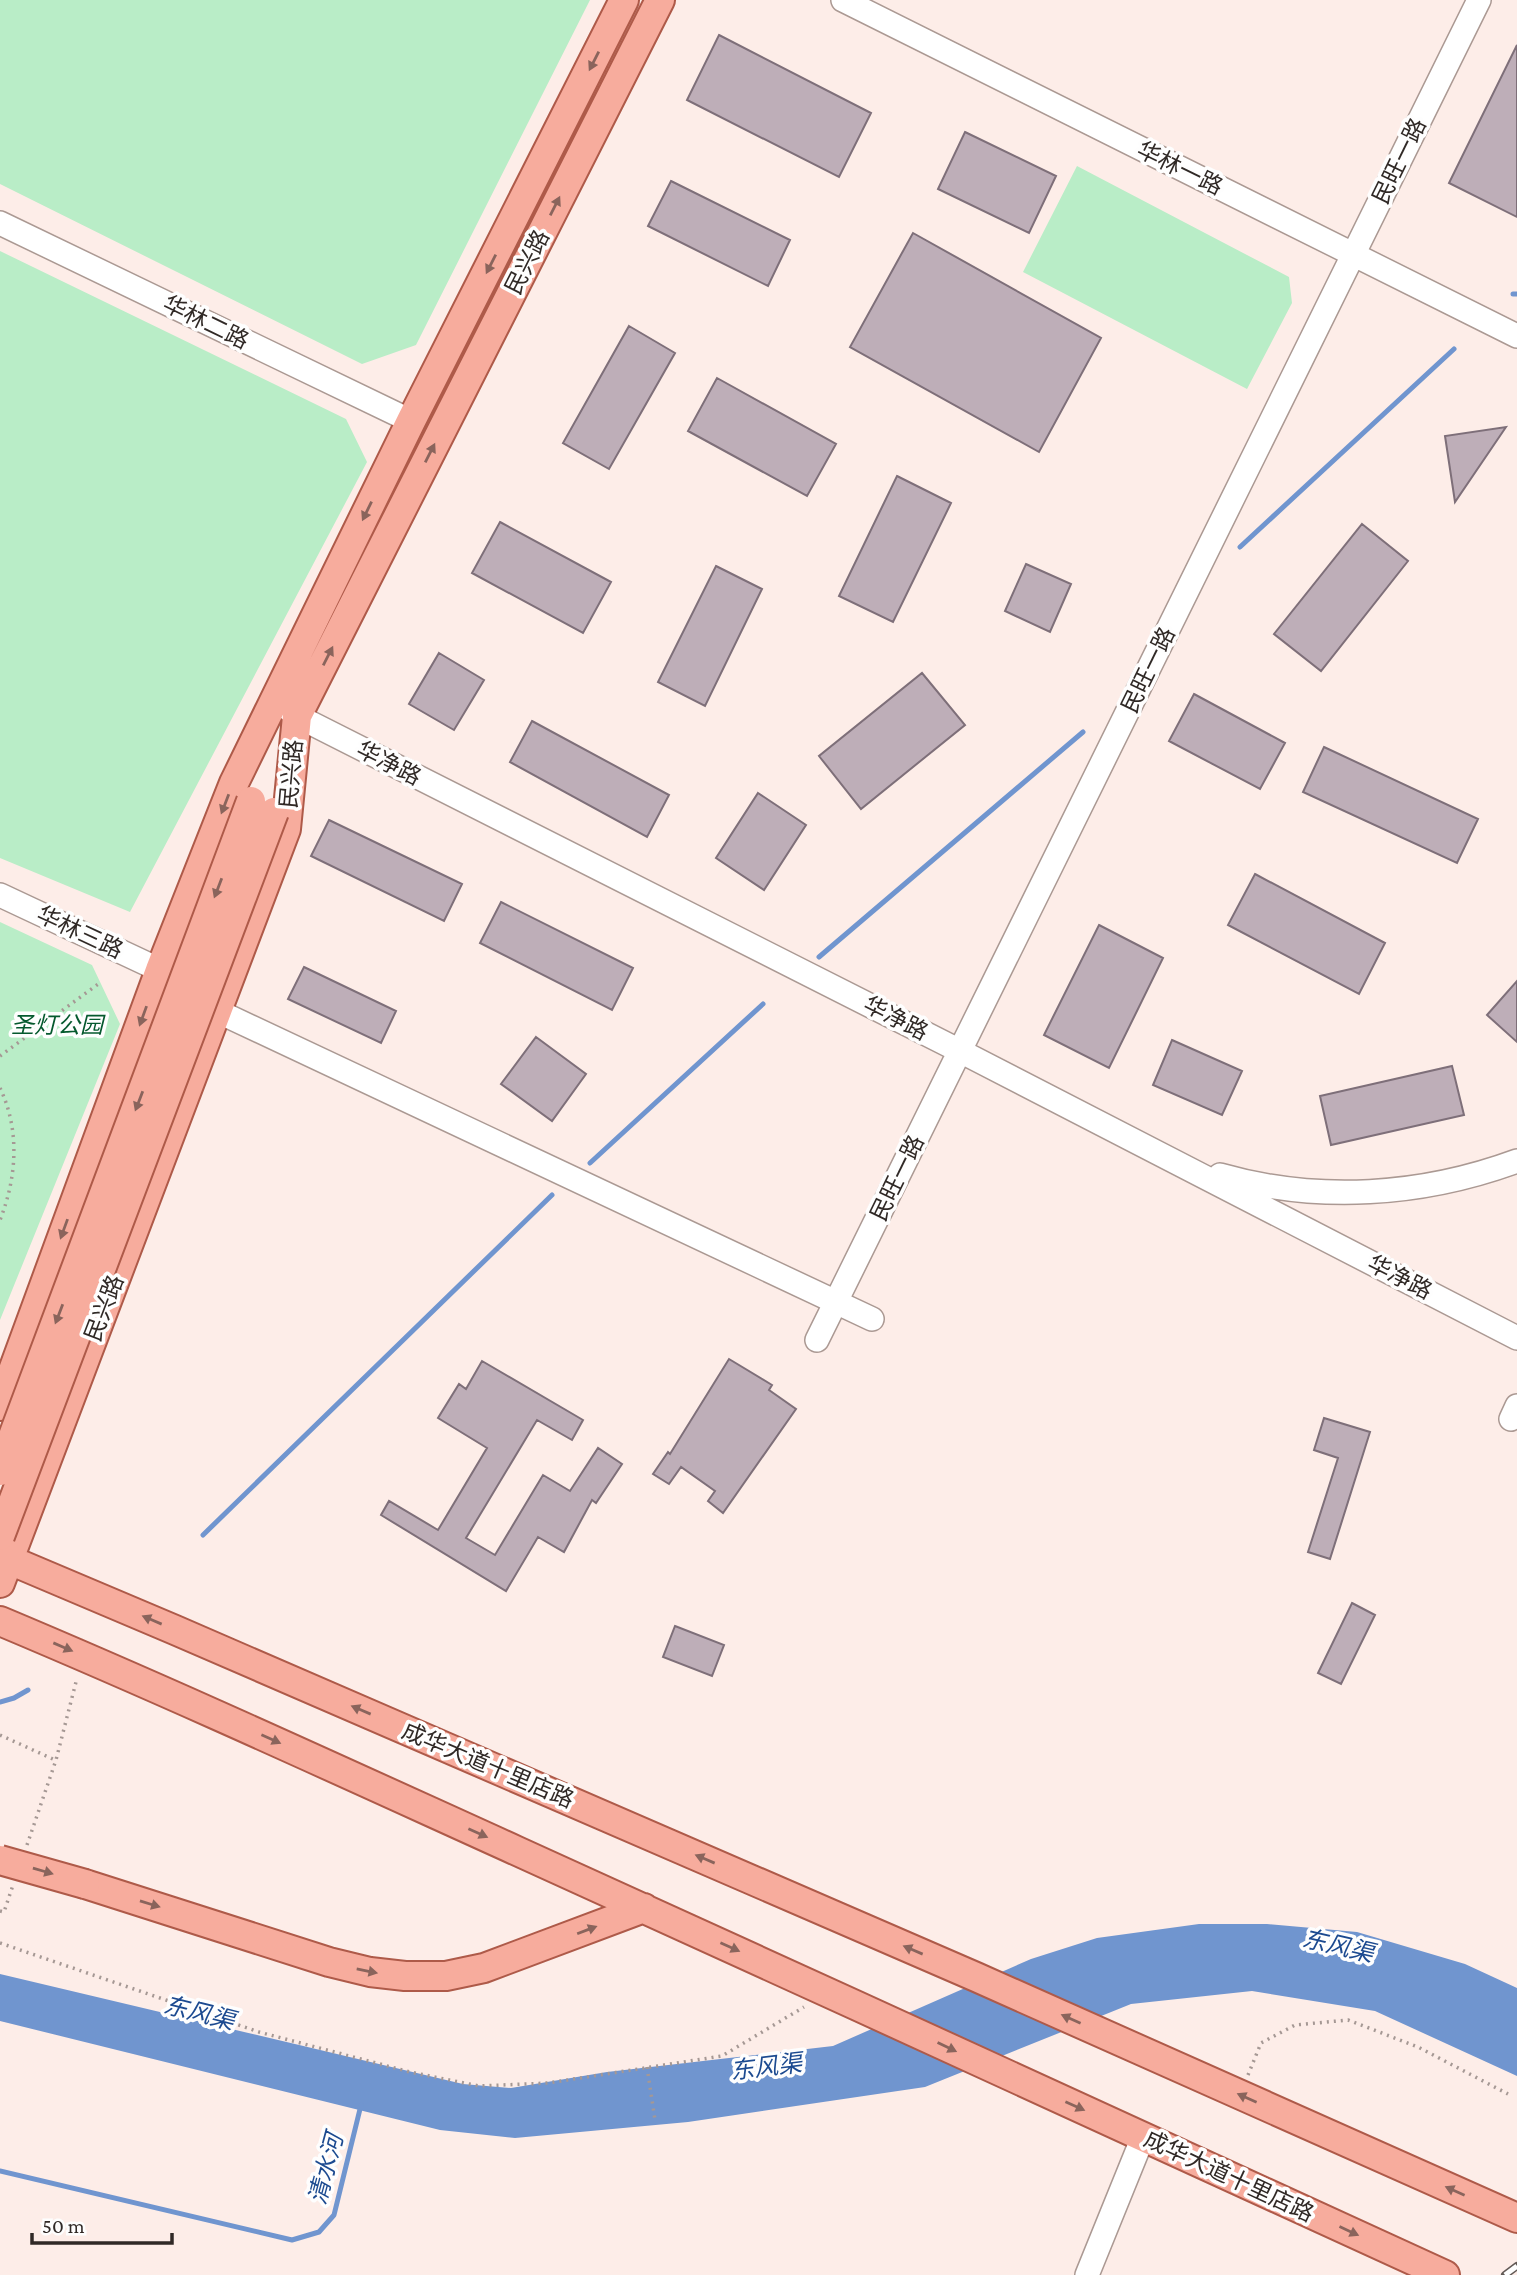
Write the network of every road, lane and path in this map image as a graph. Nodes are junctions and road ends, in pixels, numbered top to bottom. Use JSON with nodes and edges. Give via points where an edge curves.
{"nodes":[{"id":1,"x":624,"y":0,"type":"edge"},
{"id":2,"x":660,"y":0,"type":"edge"},
{"id":3,"x":843,"y":0,"type":"edge"},
{"id":4,"x":1479,"y":0,"type":"edge"},
{"id":5,"x":0,"y":223,"type":"edge"},
{"id":6,"x":1353,"y":254,"type":"junction"},
{"id":7,"x":1517,"y":335,"type":"edge"},
{"id":8,"x":411,"y":421,"type":"junction"},
{"id":9,"x":276,"y":698,"type":"junction"},
{"id":10,"x":297,"y":716,"type":"junction"},
{"id":11,"x":263,"y":806,"type":"junction"},
{"id":12,"x":0,"y":895,"type":"edge"},
{"id":13,"x":160,"y":970,"type":"junction"},
{"id":14,"x":101,"y":982,"type":"dead end"},
{"id":15,"x":217,"y":1011,"type":"junction"},
{"id":16,"x":960,"y":1051,"type":"junction"},
{"id":17,"x":0,"y":1056,"type":"edge"},
{"id":18,"x":0,"y":1088,"type":"edge"},
{"id":19,"x":1517,"y":1161,"type":"edge"},
{"id":20,"x":1177,"y":1162,"type":"junction"},
{"id":21,"x":0,"y":1220,"type":"edge"},
{"id":22,"x":836,"y":1302,"type":"junction"},
{"id":23,"x":872,"y":1319,"type":"dead end"},
{"id":24,"x":1517,"y":1338,"type":"edge"},
{"id":25,"x":817,"y":1339,"type":"dead end"},
{"id":26,"x":0,"y":1406,"type":"edge"},
{"id":27,"x":0,"y":1471,"type":"edge"},
{"id":28,"x":2,"y":1559,"type":"edge"},
{"id":29,"x":0,"y":1620,"type":"edge"},
{"id":30,"x":83,"y":1656,"type":"junction"},
{"id":31,"x":0,"y":1735,"type":"edge"},
{"id":32,"x":56,"y":1760,"type":"junction"},
{"id":33,"x":13,"y":1864,"type":"edge"},
{"id":34,"x":644,"y":1908,"type":"junction"},
{"id":35,"x":0,"y":1911,"type":"edge"},
{"id":36,"x":0,"y":1942,"type":"edge"},
{"id":37,"x":828,"y":1992,"type":"junction"},
{"id":38,"x":647,"y":2067,"type":"junction"},
{"id":39,"x":1239,"y":2094,"type":"junction"},
{"id":40,"x":1508,"y":2094,"type":"dead end"},
{"id":41,"x":655,"y":2120,"type":"dead end"},
{"id":42,"x":1143,"y":2137,"type":"junction"},
{"id":43,"x":1517,"y":2218,"type":"edge"},
{"id":44,"x":1087,"y":2275,"type":"edge"},
{"id":45,"x":1445,"y":2275,"type":"edge"}],
"edges":[{"from":1,"to":8,"type":"main road","name":"民兴路","one_way":true},
{"from":10,"to":2,"type":"main road","name":"民兴路","one_way":true},
{"from":3,"to":6,"type":"street","name":"华林一路"},
{"from":4,"to":6,"type":"street","name":"民旺一路"},
{"from":5,"to":8,"type":"street","name":"华林二路"},
{"from":6,"to":7,"type":"street","name":"华林一路"},
{"from":6,"to":16,"type":"street","name":"民旺一路"},
{"from":8,"to":9,"type":"main road","name":"民兴路","one_way":true},
{"from":9,"to":10,"type":"street","name":"华净路"},
{"from":9,"to":11,"type":"main road"},
{"from":9,"to":13,"type":"main road","name":"民兴路","one_way":true,"via":[[234,783]]},
{"from":10,"to":11,"type":"main road"},
{"from":10,"to":15,"type":"main road","name":"民兴路","via":[[286,829]]},
{"from":10,"to":16,"type":"street","name":"华净路"},
{"from":11,"to":27,"type":"main road","name":"民兴路","one_way":true,"bridge":true},
{"from":11,"to":28,"type":"main road","name":"民兴路","bridge":true},
{"from":12,"to":13,"type":"street","name":"华林三路"},
{"from":13,"to":26,"type":"main road","name":"民兴路","one_way":true},
{"from":14,"to":17,"type":"path"},
{"from":15,"to":22,"type":"street"},
{"from":15,"to":28,"type":"main road","name":"民兴路"},
{"from":16,"to":20,"type":"street","name":"华净路"},
{"from":16,"to":22,"type":"street","name":"民旺一路"},
{"from":18,"to":21,"type":"path","via":[[13,1130],[14,1158],[13,1179]]},
{"from":19,"to":20,"type":"street","via":[[1453,1181],[1338,1194],[1224,1177]]},
{"from":20,"to":24,"type":"street","name":"华净路"},
{"from":22,"to":23,"type":"street"},
{"from":22,"to":25,"type":"street","name":"民旺一路"},
{"from":39,"to":28,"type":"main road","name":"成华大道十里店路","one_way":true,"via":[[188,1635]]},
{"from":29,"to":30,"type":"main road","one_way":true},
{"from":30,"to":32,"type":"path"},
{"from":30,"to":34,"type":"main road","one_way":true},
{"from":31,"to":32,"type":"path"},
{"from":32,"to":33,"type":"path"},
{"from":33,"to":34,"type":"main road","one_way":true,"bridge":true,"via":[[328,1962],[405,1976],[446,1976],[484,1968]]},
{"from":33,"to":35,"type":"path","via":[[10,1893],[4,1912]]},
{"from":34,"to":37,"type":"main road","one_way":true},
{"from":36,"to":38,"type":"path","via":[[259,2032],[479,2086],[548,2083]]},
{"from":37,"to":38,"type":"path","via":[[722,2056]]},
{"from":37,"to":42,"type":"main road","name":"成华大道十里店路","one_way":true},
{"from":38,"to":41,"type":"path"},
{"from":39,"to":40,"type":"path","via":[[1261,2043],[1295,2025],[1348,2020],[1418,2047]]},
{"from":43,"to":39,"type":"main road","one_way":true},
{"from":42,"to":44,"type":"street"},
{"from":42,"to":45,"type":"main road","name":"成华大道十里店路","one_way":true}]}
